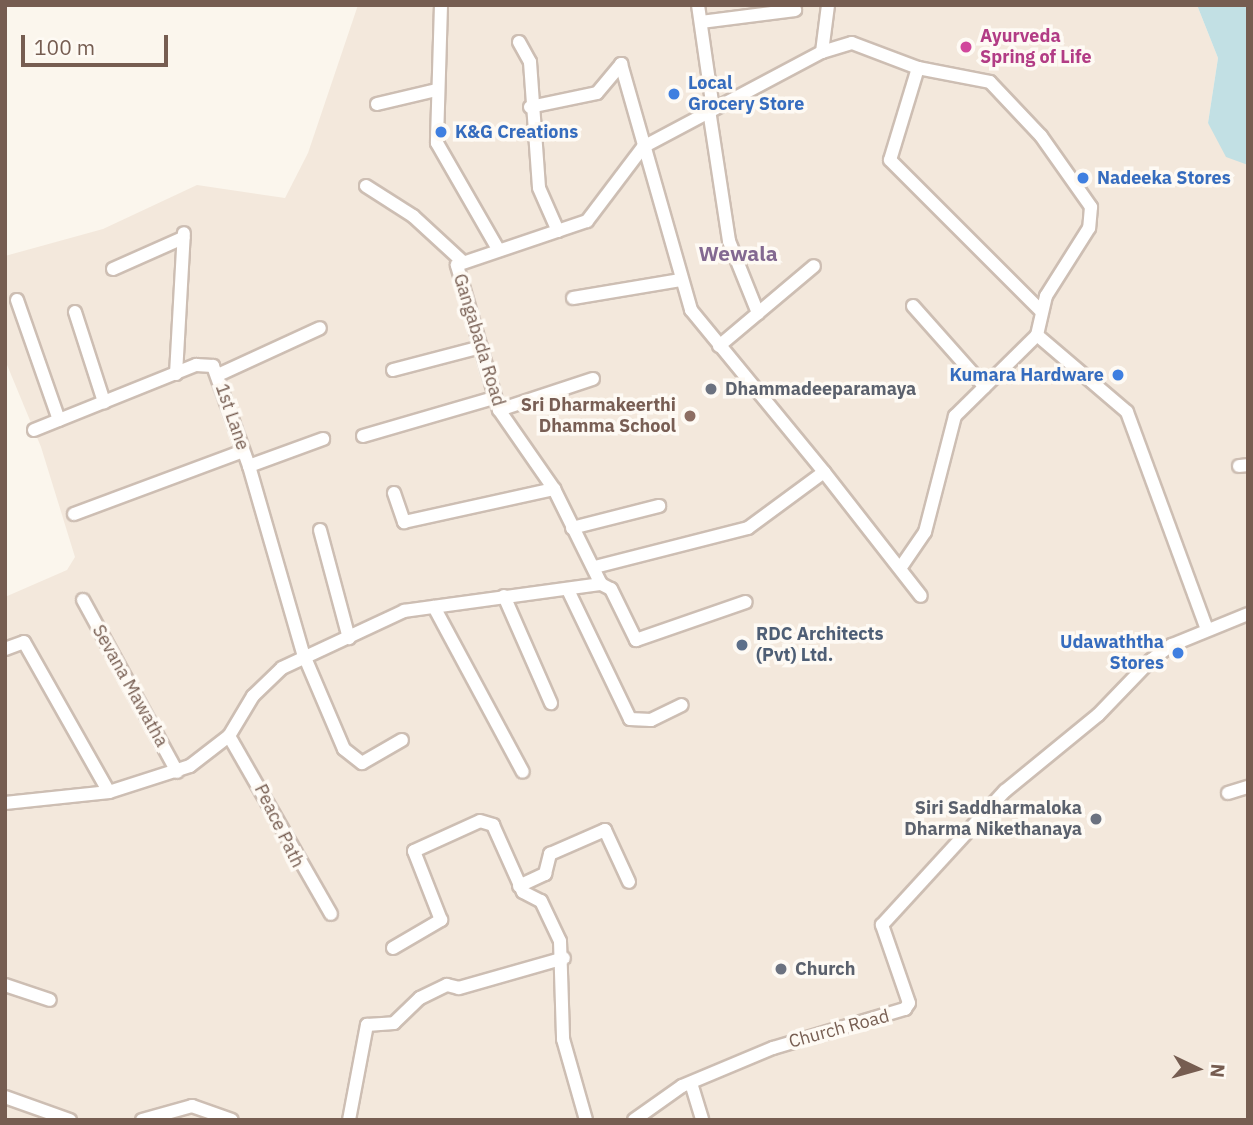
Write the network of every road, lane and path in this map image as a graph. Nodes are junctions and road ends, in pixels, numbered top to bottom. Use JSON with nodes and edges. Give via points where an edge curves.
{"nodes":[{"id":1,"x":441,"y":5,"type":"edge"},
{"id":2,"x":698,"y":5,"type":"edge"},
{"id":3,"x":828,"y":5,"type":"edge"},
{"id":4,"x":795,"y":10,"type":"dead end"},
{"id":5,"x":701,"y":22,"type":"junction"},
{"id":6,"x":519,"y":41,"type":"dead end"},
{"id":7,"x":822,"y":52,"type":"junction"},
{"id":8,"x":918,"y":68,"type":"junction"},
{"id":9,"x":436,"y":90,"type":"junction"},
{"id":10,"x":377,"y":104,"type":"dead end"},
{"id":11,"x":530,"y":107,"type":"junction"},
{"id":12,"x":711,"y":109,"type":"junction"},
{"id":13,"x":643,"y":148,"type":"junction"},
{"id":14,"x":366,"y":186,"type":"dead end"},
{"id":15,"x":558,"y":230,"type":"junction"},
{"id":16,"x":498,"y":249,"type":"junction"},
{"id":17,"x":462,"y":261,"type":"junction"},
{"id":18,"x":814,"y":266,"type":"dead end"},
{"id":19,"x":113,"y":269,"type":"dead end"},
{"id":20,"x":680,"y":280,"type":"junction"},
{"id":21,"x":573,"y":298,"type":"dead end"},
{"id":22,"x":17,"y":300,"type":"dead end"},
{"id":23,"x":913,"y":306,"type":"dead end"},
{"id":24,"x":1041,"y":311,"type":"junction"},
{"id":25,"x":75,"y":312,"type":"dead end"},
{"id":26,"x":758,"y":313,"type":"junction"},
{"id":27,"x":320,"y":328,"type":"dead end"},
{"id":28,"x":1037,"y":335,"type":"junction"},
{"id":29,"x":719,"y":346,"type":"junction"},
{"id":30,"x":481,"y":347,"type":"junction"},
{"id":31,"x":393,"y":370,"type":"dead end"},
{"id":32,"x":176,"y":374,"type":"junction"},
{"id":33,"x":218,"y":375,"type":"junction"},
{"id":34,"x":593,"y":379,"type":"dead end"},
{"id":35,"x":985,"y":387,"type":"junction"},
{"id":36,"x":104,"y":402,"type":"junction"},
{"id":37,"x":497,"y":404,"type":"junction"},
{"id":38,"x":60,"y":420,"type":"junction"},
{"id":39,"x":34,"y":430,"type":"dead end"},
{"id":40,"x":363,"y":436,"type":"dead end"},
{"id":41,"x":323,"y":439,"type":"dead end"},
{"id":42,"x":243,"y":451,"type":"junction"},
{"id":43,"x":249,"y":466,"type":"junction"},
{"id":44,"x":824,"y":472,"type":"junction"},
{"id":45,"x":554,"y":489,"type":"junction"},
{"id":46,"x":394,"y":493,"type":"dead end"},
{"id":47,"x":659,"y":506,"type":"dead end"},
{"id":48,"x":74,"y":514,"type":"dead end"},
{"id":49,"x":572,"y":528,"type":"junction"},
{"id":50,"x":320,"y":530,"type":"dead end"},
{"id":51,"x":901,"y":566,"type":"junction"},
{"id":52,"x":595,"y":567,"type":"junction"},
{"id":53,"x":601,"y":584,"type":"junction"},
{"id":54,"x":568,"y":590,"type":"junction"},
{"id":55,"x":504,"y":596,"type":"junction"},
{"id":56,"x":921,"y":596,"type":"dead end"},
{"id":57,"x":83,"y":600,"type":"dead end"},
{"id":58,"x":746,"y":602,"type":"dead end"},
{"id":59,"x":434,"y":607,"type":"junction"},
{"id":60,"x":1248,"y":614,"type":"edge"},
{"id":61,"x":1207,"y":631,"type":"junction"},
{"id":62,"x":349,"y":638,"type":"junction"},
{"id":63,"x":5,"y":649,"type":"edge"},
{"id":64,"x":303,"y":653,"type":"junction"},
{"id":65,"x":551,"y":703,"type":"dead end"},
{"id":66,"x":682,"y":705,"type":"dead end"},
{"id":67,"x":229,"y":736,"type":"junction"},
{"id":68,"x":402,"y":740,"type":"dead end"},
{"id":69,"x":177,"y":772,"type":"junction"},
{"id":70,"x":523,"y":772,"type":"dead end"},
{"id":71,"x":1248,"y":787,"type":"edge"},
{"id":72,"x":109,"y":792,"type":"junction"},
{"id":73,"x":1228,"y":793,"type":"dead end"},
{"id":74,"x":5,"y":803,"type":"edge"},
{"id":75,"x":629,"y":882,"type":"dead end"},
{"id":76,"x":519,"y":886,"type":"junction"},
{"id":77,"x":331,"y":914,"type":"dead end"},
{"id":78,"x":393,"y":948,"type":"dead end"},
{"id":79,"x":564,"y":958,"type":"junction"},
{"id":80,"x":5,"y":985,"type":"edge"},
{"id":81,"x":50,"y":1000,"type":"dead end"},
{"id":82,"x":691,"y":1083,"type":"junction"},
{"id":83,"x":5,"y":1097,"type":"edge"},
{"id":84,"x":70,"y":1120,"type":"edge"},
{"id":85,"x":142,"y":1120,"type":"edge"},
{"id":86,"x":232,"y":1120,"type":"edge"},
{"id":87,"x":349,"y":1120,"type":"edge"},
{"id":88,"x":586,"y":1120,"type":"edge"},
{"id":89,"x":634,"y":1120,"type":"edge"},
{"id":90,"x":702,"y":1120,"type":"edge"}],
"edges":[{"from":1,"to":9,"type":"street"},
{"from":2,"to":5,"type":"street"},
{"from":3,"to":7,"type":"street"},
{"from":4,"to":5,"type":"street"},
{"from":5,"to":12,"type":"street"},
{"from":6,"to":11,"type":"street","via":[[530,62]]},
{"from":7,"to":8,"type":"street","name":"Gangabada Road","via":[[852,43]]},
{"from":7,"to":12,"type":"street","name":"Gangabada Road"},
{"from":8,"to":24,"type":"street","via":[[890,160]]},
{"from":8,"to":24,"type":"street","name":"Gangabada Road","via":[[975,75],[1017,108],[1092,216]]},
{"from":9,"to":10,"type":"street"},
{"from":9,"to":16,"type":"street","via":[[437,143]]},
{"from":11,"to":13,"type":"street","via":[[597,93],[621,64]]},
{"from":11,"to":15,"type":"street","via":[[538,188]]},
{"from":12,"to":13,"type":"street","name":"Gangabada Road"},
{"from":12,"to":26,"type":"street","via":[[729,241]]},
{"from":13,"to":15,"type":"street","name":"Gangabada Road","via":[[587,221]]},
{"from":13,"to":20,"type":"street"},
{"from":14,"to":17,"type":"street","via":[[413,216]]},
{"from":15,"to":16,"type":"street","name":"Gangabada Road"},
{"from":16,"to":17,"type":"street","name":"Gangabada Road"},
{"from":17,"to":30,"type":"street","name":"Gangabada Road","via":[[456,270]]},
{"from":18,"to":26,"type":"street"},
{"from":19,"to":32,"type":"street","via":[[184,235]]},
{"from":20,"to":21,"type":"street"},
{"from":20,"to":29,"type":"street","via":[[691,310]]},
{"from":22,"to":38,"type":"street"},
{"from":23,"to":35,"type":"street"},
{"from":24,"to":28,"type":"street"},
{"from":25,"to":36,"type":"street"},
{"from":26,"to":29,"type":"street"},
{"from":27,"to":33,"type":"street"},
{"from":28,"to":35,"type":"street"},
{"from":28,"to":61,"type":"street","via":[[1126,412]]},
{"from":29,"to":44,"type":"street"},
{"from":30,"to":31,"type":"street"},
{"from":30,"to":37,"type":"street","name":"Gangabada Road"},
{"from":32,"to":33,"type":"street","name":"1st Lane","via":[[204,364]]},
{"from":32,"to":36,"type":"street","name":"1st Lane"},
{"from":33,"to":42,"type":"street","name":"1st Lane"},
{"from":34,"to":37,"type":"street"},
{"from":35,"to":51,"type":"street","via":[[955,416],[925,532]]},
{"from":36,"to":38,"type":"street","name":"1st Lane"},
{"from":37,"to":40,"type":"street"},
{"from":37,"to":45,"type":"street","name":"Gangabada Road"},
{"from":38,"to":39,"type":"street","name":"1st Lane"},
{"from":41,"to":43,"type":"street"},
{"from":42,"to":43,"type":"street","name":"1st Lane"},
{"from":42,"to":48,"type":"street"},
{"from":43,"to":64,"type":"street","name":"1st Lane"},
{"from":44,"to":51,"type":"street"},
{"from":44,"to":52,"type":"street","via":[[748,528]]},
{"from":45,"to":46,"type":"street","via":[[404,522]]},
{"from":45,"to":49,"type":"street","name":"Gangabada Road"},
{"from":47,"to":49,"type":"street"},
{"from":49,"to":52,"type":"street","name":"Gangabada Road"},
{"from":50,"to":62,"type":"street"},
{"from":51,"to":56,"type":"street"},
{"from":52,"to":53,"type":"street","name":"Gangabada Road"},
{"from":53,"to":54,"type":"street"},
{"from":53,"to":58,"type":"street","name":"Gangabada Road","via":[[613,593],[636,640]]},
{"from":54,"to":55,"type":"street"},
{"from":54,"to":66,"type":"street","via":[[630,719],[651,720]]},
{"from":55,"to":59,"type":"street"},
{"from":55,"to":65,"type":"street"},
{"from":57,"to":69,"type":"street","name":"Sevana Mawatha"},
{"from":59,"to":62,"type":"street","via":[[404,611]]},
{"from":59,"to":70,"type":"street"},
{"from":60,"to":61,"type":"street","name":"Church Road"},
{"from":61,"to":82,"type":"street","name":"Church Road","via":[[1151,660],[1098,715],[1005,791],[882,925],[909,1003],[905,1009],[791,1042]]},
{"from":62,"to":64,"type":"street"},
{"from":63,"to":72,"type":"street","via":[[24,642]]},
{"from":64,"to":67,"type":"street","via":[[253,696]]},
{"from":64,"to":68,"type":"street","name":"1st Lane","via":[[352,757],[362,763]]},
{"from":67,"to":69,"type":"street"},
{"from":67,"to":77,"type":"street","name":"Peace Path"},
{"from":69,"to":72,"type":"street"},
{"from":71,"to":73,"type":"street"},
{"from":72,"to":74,"type":"street"},
{"from":75,"to":76,"type":"street","via":[[605,830],[550,854],[545,874]]},
{"from":76,"to":78,"type":"street","via":[[488,821],[445,834],[413,855],[441,920]]},
{"from":76,"to":79,"type":"street","via":[[541,901]]},
{"from":79,"to":87,"type":"street","via":[[459,988],[447,985],[420,998],[394,1023],[368,1025]]},
{"from":79,"to":88,"type":"street","via":[[563,1039]]},
{"from":80,"to":81,"type":"street"},
{"from":82,"to":89,"type":"street","name":"Church Road"},
{"from":82,"to":90,"type":"street"},
{"from":83,"to":84,"type":"street"},
{"from":85,"to":86,"type":"street","via":[[192,1106]]}]}
